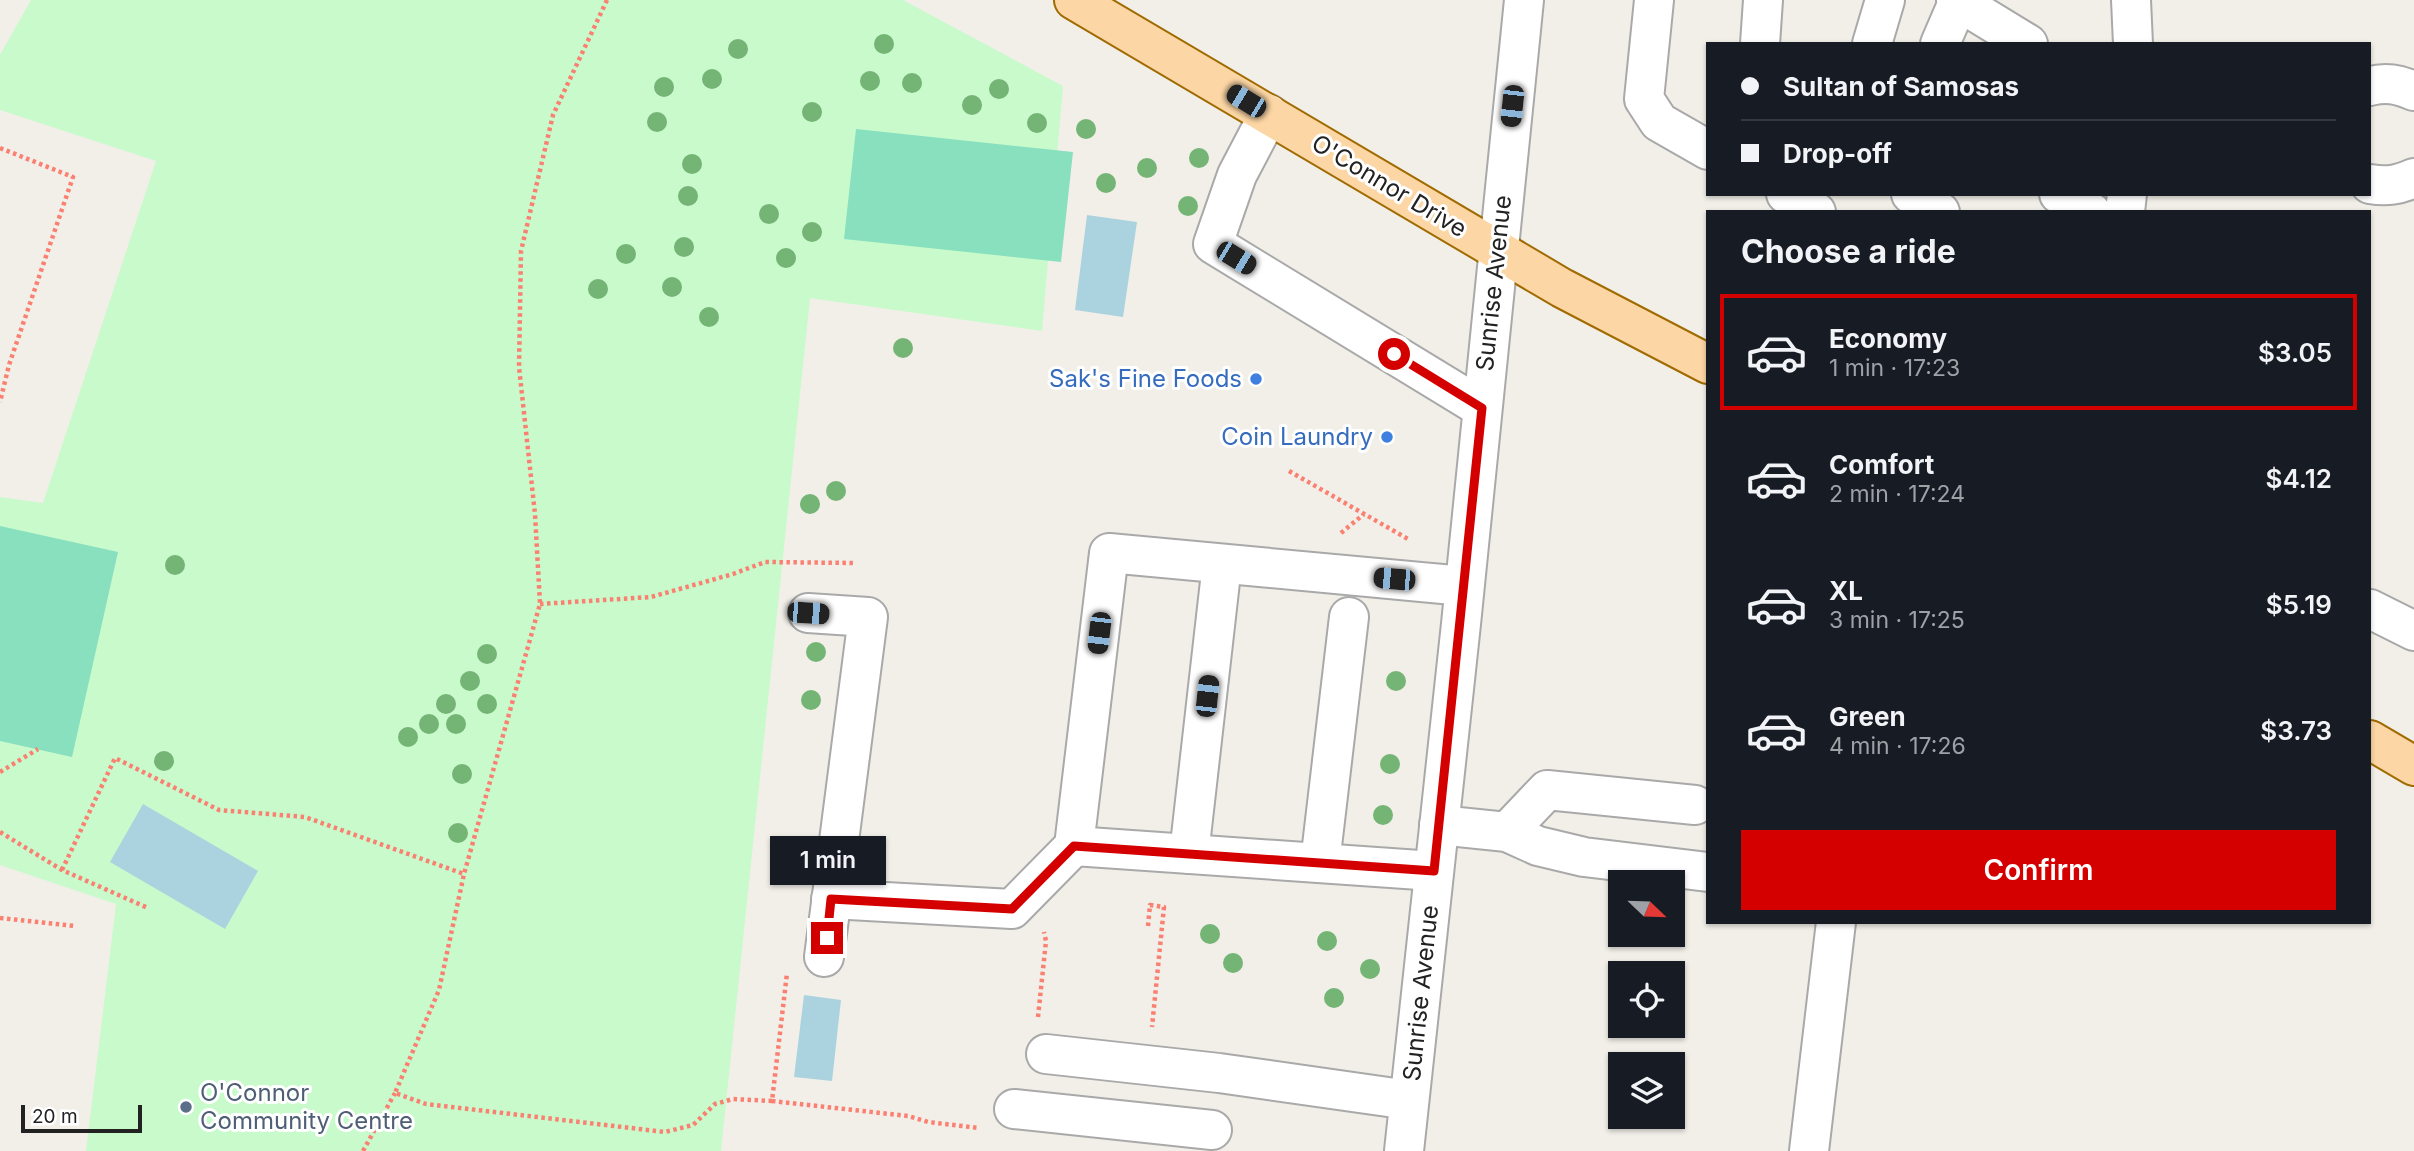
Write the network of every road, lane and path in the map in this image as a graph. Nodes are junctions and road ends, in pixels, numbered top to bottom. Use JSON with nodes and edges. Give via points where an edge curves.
{"nodes":[{"id":1,"x":607,"y":0,"type":"edge"},
{"id":2,"x":1074,"y":0,"type":"edge"},
{"id":3,"x":1524,"y":0,"type":"edge"},
{"id":4,"x":1654,"y":0,"type":"edge"},
{"id":5,"x":1763,"y":0,"type":"edge"},
{"id":6,"x":1885,"y":0,"type":"edge"},
{"id":7,"x":1957,"y":0,"type":"edge"},
{"id":8,"x":2131,"y":0,"type":"edge"},
{"id":9,"x":1760,"y":42,"type":"edge"},
{"id":10,"x":1873,"y":42,"type":"edge"},
{"id":11,"x":1941,"y":42,"type":"edge"},
{"id":12,"x":2025,"y":42,"type":"edge"},
{"id":13,"x":2133,"y":42,"type":"edge"},
{"id":14,"x":2371,"y":86,"type":"edge"},
{"id":15,"x":2414,"y":91,"type":"edge"},
{"id":16,"x":1269,"y":114,"type":"junction"},
{"id":17,"x":0,"y":148,"type":"edge"},
{"id":18,"x":1706,"y":149,"type":"edge"},
{"id":19,"x":2414,"y":178,"type":"edge"},
{"id":20,"x":2371,"y":184,"type":"edge"},
{"id":21,"x":1789,"y":196,"type":"edge"},
{"id":22,"x":1914,"y":196,"type":"edge"},
{"id":23,"x":2063,"y":196,"type":"edge"},
{"id":24,"x":1813,"y":210,"type":"edge"},
{"id":25,"x":1937,"y":210,"type":"edge"},
{"id":26,"x":2087,"y":210,"type":"edge"},
{"id":27,"x":1498,"y":250,"type":"junction"},
{"id":28,"x":1706,"y":364,"type":"edge"},
{"id":29,"x":1,"y":389,"type":"edge"},
{"id":30,"x":0,"y":402,"type":"edge"},
{"id":31,"x":1482,"y":408,"type":"junction"},
{"id":32,"x":1289,"y":471,"type":"dead end"},
{"id":33,"x":1410,"y":540,"type":"dead end"},
{"id":34,"x":855,"y":563,"type":"dead end"},
{"id":35,"x":1222,"y":564,"type":"junction"},
{"id":36,"x":1464,"y":586,"type":"junction"},
{"id":37,"x":540,"y":604,"type":"junction"},
{"id":38,"x":2371,"y":609,"type":"edge"},
{"id":39,"x":808,"y":613,"type":"dead end"},
{"id":40,"x":1349,"y":617,"type":"dead end"},
{"id":41,"x":2414,"y":631,"type":"edge"},
{"id":42,"x":2371,"y":741,"type":"edge"},
{"id":43,"x":38,"y":749,"type":"dead end"},
{"id":44,"x":2414,"y":766,"type":"edge"},
{"id":45,"x":0,"y":772,"type":"edge"},
{"id":46,"x":1695,"y":805,"type":"dead end"},
{"id":47,"x":1439,"y":825,"type":"junction"},
{"id":48,"x":0,"y":832,"type":"edge"},
{"id":49,"x":1507,"y":832,"type":"junction"},
{"id":50,"x":1074,"y":846,"type":"junction"},
{"id":51,"x":1189,"y":854,"type":"junction"},
{"id":52,"x":1320,"y":863,"type":"junction"},
{"id":53,"x":62,"y":870,"type":"junction"},
{"id":54,"x":1434,"y":871,"type":"junction"},
{"id":55,"x":1706,"y":872,"type":"edge"},
{"id":56,"x":464,"y":874,"type":"junction"},
{"id":57,"x":1025,"y":896,"type":"junction"},
{"id":58,"x":831,"y":899,"type":"junction"},
{"id":59,"x":1164,"y":907,"type":"dead end"},
{"id":60,"x":148,"y":908,"type":"dead end"},
{"id":61,"x":0,"y":918,"type":"edge"},
{"id":62,"x":1836,"y":924,"type":"edge"},
{"id":63,"x":75,"y":926,"type":"dead end"},
{"id":64,"x":1148,"y":926,"type":"dead end"},
{"id":65,"x":824,"y":957,"type":"dead end"},
{"id":66,"x":788,"y":967,"type":"dead end"},
{"id":67,"x":1041,"y":1041,"type":"joint"},
{"id":68,"x":1219,"y":1073,"type":"junction"},
{"id":69,"x":395,"y":1093,"type":"junction"},
{"id":70,"x":1409,"y":1100,"type":"junction"},
{"id":71,"x":772,"y":1101,"type":"junction"},
{"id":72,"x":1014,"y":1109,"type":"dead end"},
{"id":73,"x":928,"y":1122,"type":"dead end"},
{"id":74,"x":1211,"y":1140,"type":"edge"},
{"id":75,"x":363,"y":1151,"type":"edge"},
{"id":76,"x":1404,"y":1151,"type":"edge"},
{"id":77,"x":1809,"y":1151,"type":"edge"}],
"edges":[{"from":1,"to":37,"type":"path","via":[[553,115],[521,251],[519,367]]},
{"from":2,"to":16,"type":"main road","name":"O'Connor Drive"},
{"from":3,"to":27,"type":"street","name":"Sunrise Avenue"},
{"from":4,"to":18,"type":"street","via":[[1644,99],[1659,122]]},
{"from":5,"to":9,"type":"street"},
{"from":6,"to":10,"type":"street"},
{"from":7,"to":11,"type":"street"},
{"from":7,"to":12,"type":"street"},
{"from":8,"to":13,"type":"street"},
{"from":14,"to":15,"type":"street","via":[[2383,82]]},
{"from":16,"to":27,"type":"main road","name":"O'Connor Drive"},
{"from":16,"to":31,"type":"street","via":[[1237,174],[1213,244]]},
{"from":17,"to":29,"type":"path","via":[[73,177]]},
{"from":19,"to":20,"type":"street","via":[[2383,187]]},
{"from":21,"to":24,"type":"street"},
{"from":22,"to":25,"type":"street"},
{"from":23,"to":26,"type":"street"},
{"from":27,"to":28,"type":"main road","name":"O'Connor Drive"},
{"from":27,"to":31,"type":"street","name":"Sunrise Avenue"},
{"from":29,"to":30,"type":"path"},
{"from":31,"to":36,"type":"street","name":"Sunrise Avenue"},
{"from":32,"to":33,"type":"path"},
{"from":34,"to":37,"type":"path","via":[[765,562],[651,597]]},
{"from":35,"to":36,"type":"street"},
{"from":35,"to":50,"type":"street","via":[[1109,553]]},
{"from":35,"to":51,"type":"street"},
{"from":36,"to":47,"type":"street","name":"Sunrise Avenue"},
{"from":37,"to":56,"type":"path"},
{"from":38,"to":41,"type":"street"},
{"from":39,"to":58,"type":"street","via":[[868,617]]},
{"from":40,"to":52,"type":"street"},
{"from":42,"to":44,"type":"main road"},
{"from":43,"to":45,"type":"path"},
{"from":46,"to":49,"type":"street","via":[[1546,790]]},
{"from":47,"to":49,"type":"street"},
{"from":47,"to":54,"type":"street","name":"Sunrise Avenue"},
{"from":48,"to":53,"type":"path"},
{"from":49,"to":55,"type":"street","via":[[1538,846],[1584,857]]},
{"from":50,"to":51,"type":"street"},
{"from":50,"to":57,"type":"street"},
{"from":51,"to":52,"type":"street"},
{"from":52,"to":54,"type":"street"},
{"from":53,"to":56,"type":"path","via":[[115,758],[219,810],[305,817]]},
{"from":53,"to":60,"type":"path"},
{"from":54,"to":70,"type":"street","name":"Sunrise Avenue"},
{"from":56,"to":69,"type":"path","via":[[439,990]]},
{"from":57,"to":58,"type":"street","via":[[1012,909]]},
{"from":57,"to":67,"type":"path","via":[[1039,917],[1046,941]]},
{"from":58,"to":65,"type":"street"},
{"from":59,"to":64,"type":"path","via":[[1150,905]]},
{"from":61,"to":63,"type":"path"},
{"from":62,"to":77,"type":"street"},
{"from":66,"to":71,"type":"path"},
{"from":67,"to":68,"type":"street"},
{"from":68,"to":70,"type":"street"},
{"from":68,"to":74,"type":"street"},
{"from":69,"to":71,"type":"path","via":[[426,1104],[665,1132],[692,1125],[715,1104],[733,1099]]},
{"from":69,"to":75,"type":"path"},
{"from":70,"to":76,"type":"street","name":"Sunrise Avenue"},
{"from":71,"to":73,"type":"path"},
{"from":72,"to":74,"type":"street"}]}
